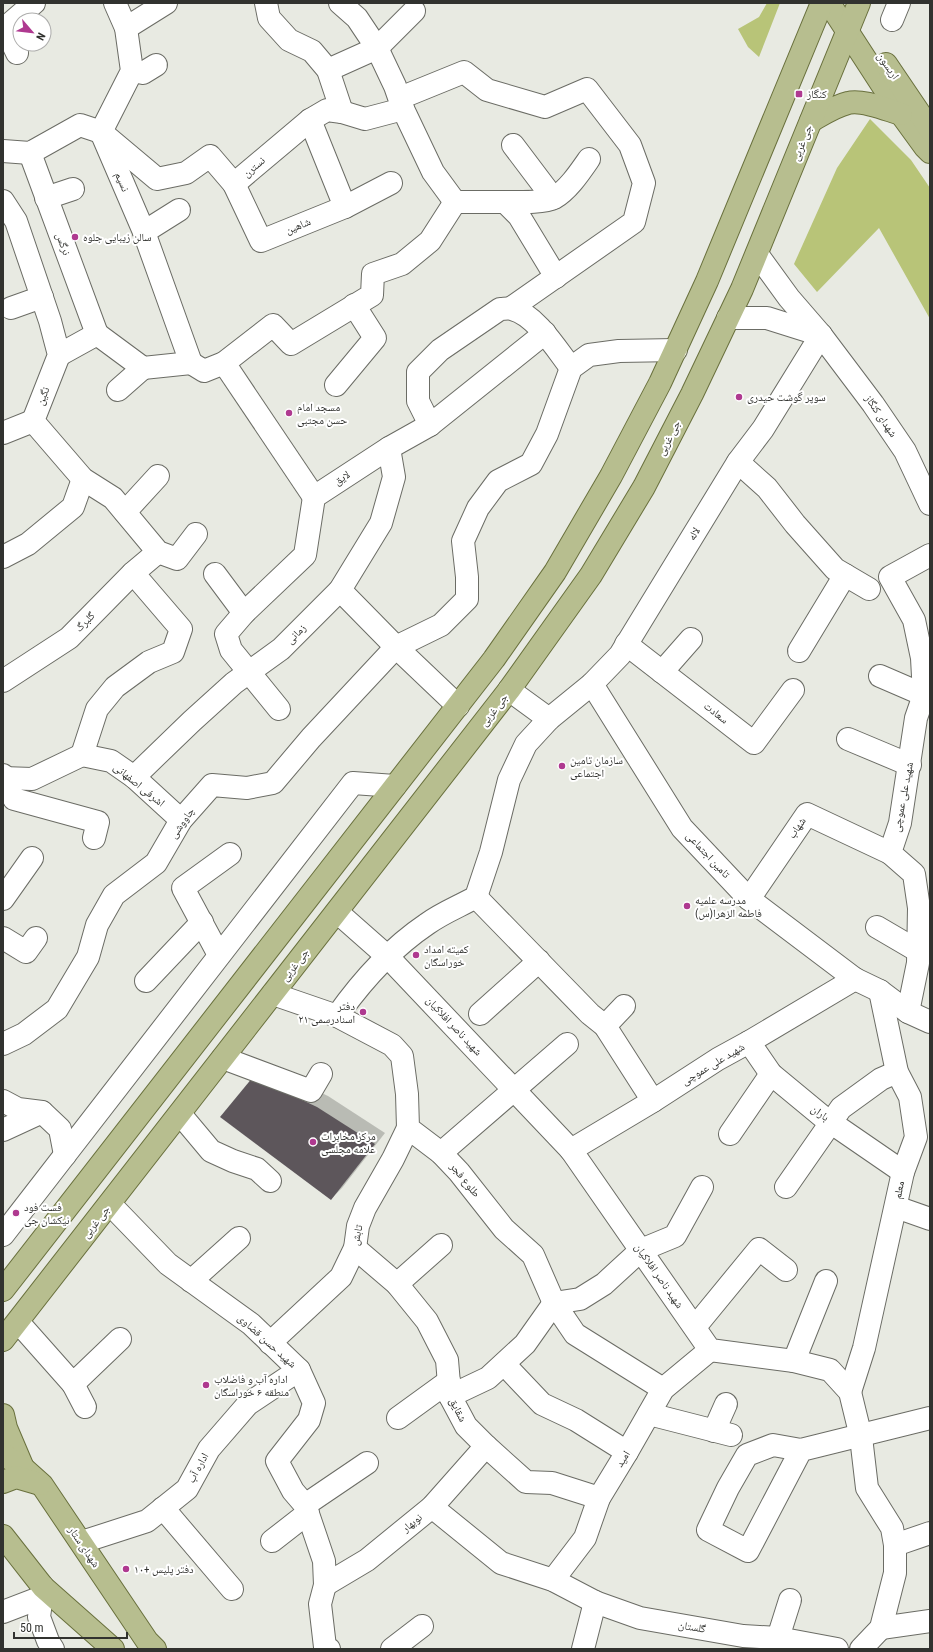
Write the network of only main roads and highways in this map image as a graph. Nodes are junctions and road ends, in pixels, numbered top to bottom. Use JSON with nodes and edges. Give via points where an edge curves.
{"nodes":[{"id":1,"x":822,"y":3,"type":"edge"},
{"id":2,"x":830,"y":3,"type":"edge"},
{"id":3,"x":852,"y":14,"type":"edge"},
{"id":4,"x":901,"y":114,"type":"junction"},
{"id":5,"x":811,"y":121,"type":"junction"},
{"id":6,"x":930,"y":129,"type":"edge"},
{"id":7,"x":930,"y":152,"type":"edge"},
{"id":8,"x":3,"y":1290,"type":"edge"},
{"id":9,"x":7,"y":1337,"type":"edge"},
{"id":10,"x":3,"y":1415,"type":"edge"},
{"id":11,"x":3,"y":1454,"type":"edge"},
{"id":12,"x":23,"y":1468,"type":"junction"},
{"id":13,"x":3,"y":1482,"type":"edge"},
{"id":14,"x":42,"y":1485,"type":"junction"},
{"id":15,"x":3,"y":1536,"type":"edge"},
{"id":16,"x":112,"y":1649,"type":"edge"},
{"id":17,"x":155,"y":1649,"type":"edge"}],
"edges":[{"from":1,"to":8,"type":"main road","via":[[676,350],[611,476],[555,572],[494,660]]},
{"from":2,"to":3,"type":"main road"},
{"from":3,"to":4,"type":"main road","name":"اریسون"},
{"from":3,"to":5,"type":"main road","name":"جی غربی"},
{"from":3,"to":6,"type":"main road","name":"اریسون"},
{"from":4,"to":5,"type":"main road","via":[[849,102]]},
{"from":4,"to":7,"type":"main road","name":"اریسون"},
{"from":5,"to":9,"type":"main road","name":"جی غربی","via":[[757,254],[692,394],[644,488],[591,574],[509,690]]},
{"from":10,"to":12,"type":"main road"},
{"from":11,"to":12,"type":"main road","name":"شهدای ستار"},
{"from":12,"to":14,"type":"main road","name":"شهدای ستار"},
{"from":13,"to":14,"type":"main road","via":[[16,1477]]},
{"from":14,"to":17,"type":"main road","name":"شهدای ستار","via":[[147,1641]]},
{"from":15,"to":16,"type":"main road","via":[[43,1592]]}]}
